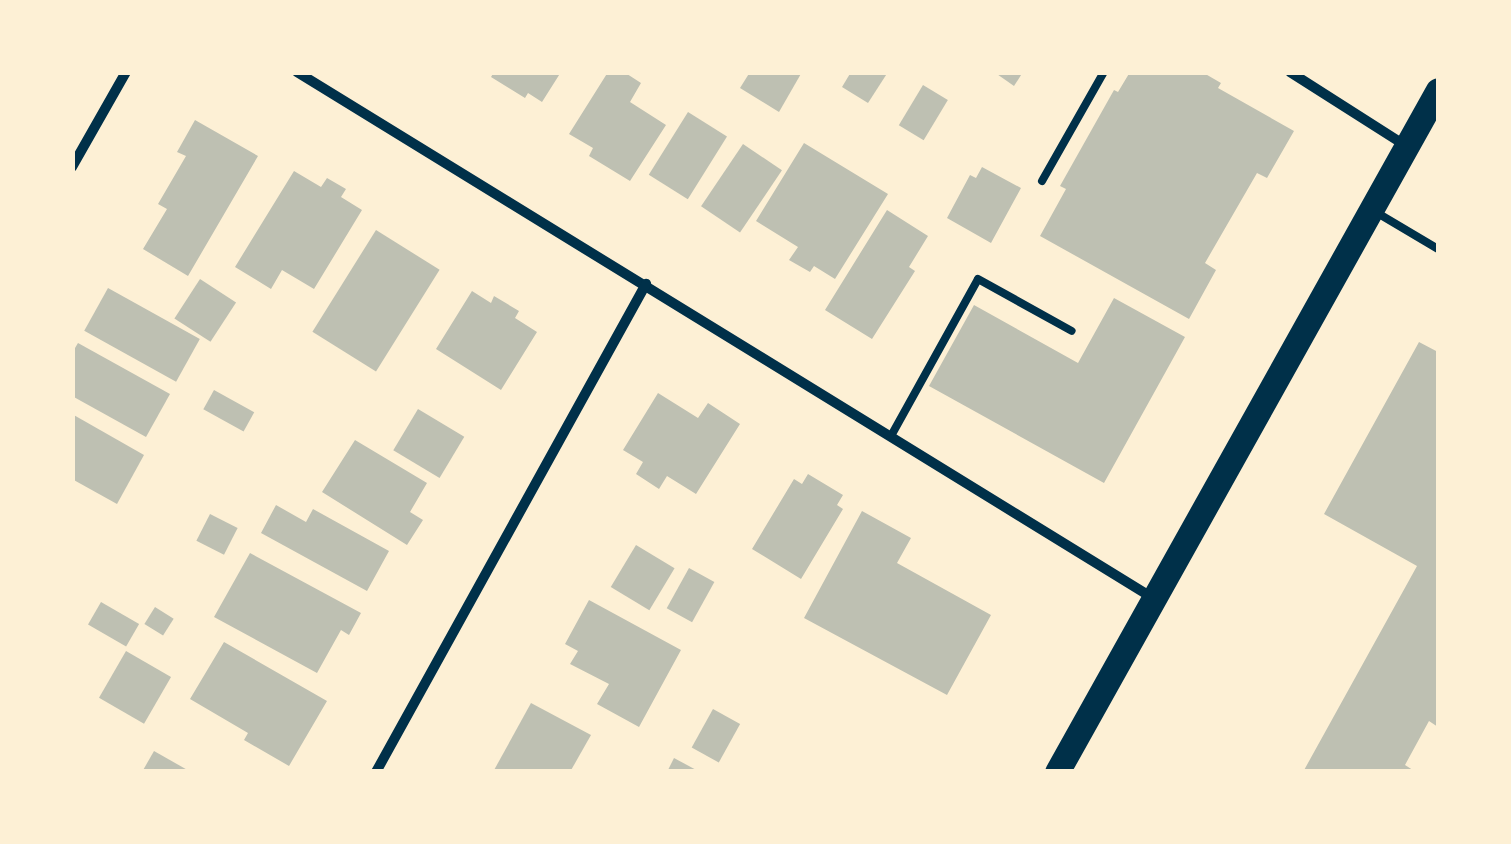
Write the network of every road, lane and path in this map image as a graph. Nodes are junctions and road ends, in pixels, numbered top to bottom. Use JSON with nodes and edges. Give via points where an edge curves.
{"nodes":[{"id":1,"x":126,"y":72,"type":"edge"},
{"id":2,"x":297,"y":72,"type":"edge"},
{"id":3,"x":1104,"y":72,"type":"edge"},
{"id":4,"x":1290,"y":72,"type":"edge"},
{"id":5,"x":1438,"y":90,"type":"edge"},
{"id":6,"x":1431,"y":120,"type":"edge"},
{"id":7,"x":1407,"y":147,"type":"junction"},
{"id":8,"x":72,"y":168,"type":"edge"},
{"id":9,"x":1042,"y":181,"type":"dead end"},
{"id":10,"x":1371,"y":210,"type":"junction"},
{"id":11,"x":1438,"y":249,"type":"edge"},
{"id":12,"x":646,"y":284,"type":"junction"},
{"id":13,"x":1072,"y":331,"type":"dead end"},
{"id":14,"x":891,"y":436,"type":"junction"},
{"id":15,"x":1154,"y":598,"type":"junction"},
{"id":16,"x":376,"y":772,"type":"edge"},
{"id":17,"x":1057,"y":772,"type":"edge"}],
"edges":[{"from":1,"to":8,"type":"street"},
{"from":2,"to":12,"type":"street"},
{"from":3,"to":9,"type":"lane"},
{"from":4,"to":7,"type":"street"},
{"from":5,"to":6,"type":"main road"},
{"from":6,"to":7,"type":"main road"},
{"from":7,"to":10,"type":"main road"},
{"from":10,"to":11,"type":"lane"},
{"from":10,"to":15,"type":"main road"},
{"from":12,"to":14,"type":"street"},
{"from":12,"to":16,"type":"street"},
{"from":13,"to":14,"type":"lane","via":[[978,279]]},
{"from":14,"to":15,"type":"street"},
{"from":15,"to":17,"type":"main road"}]}
